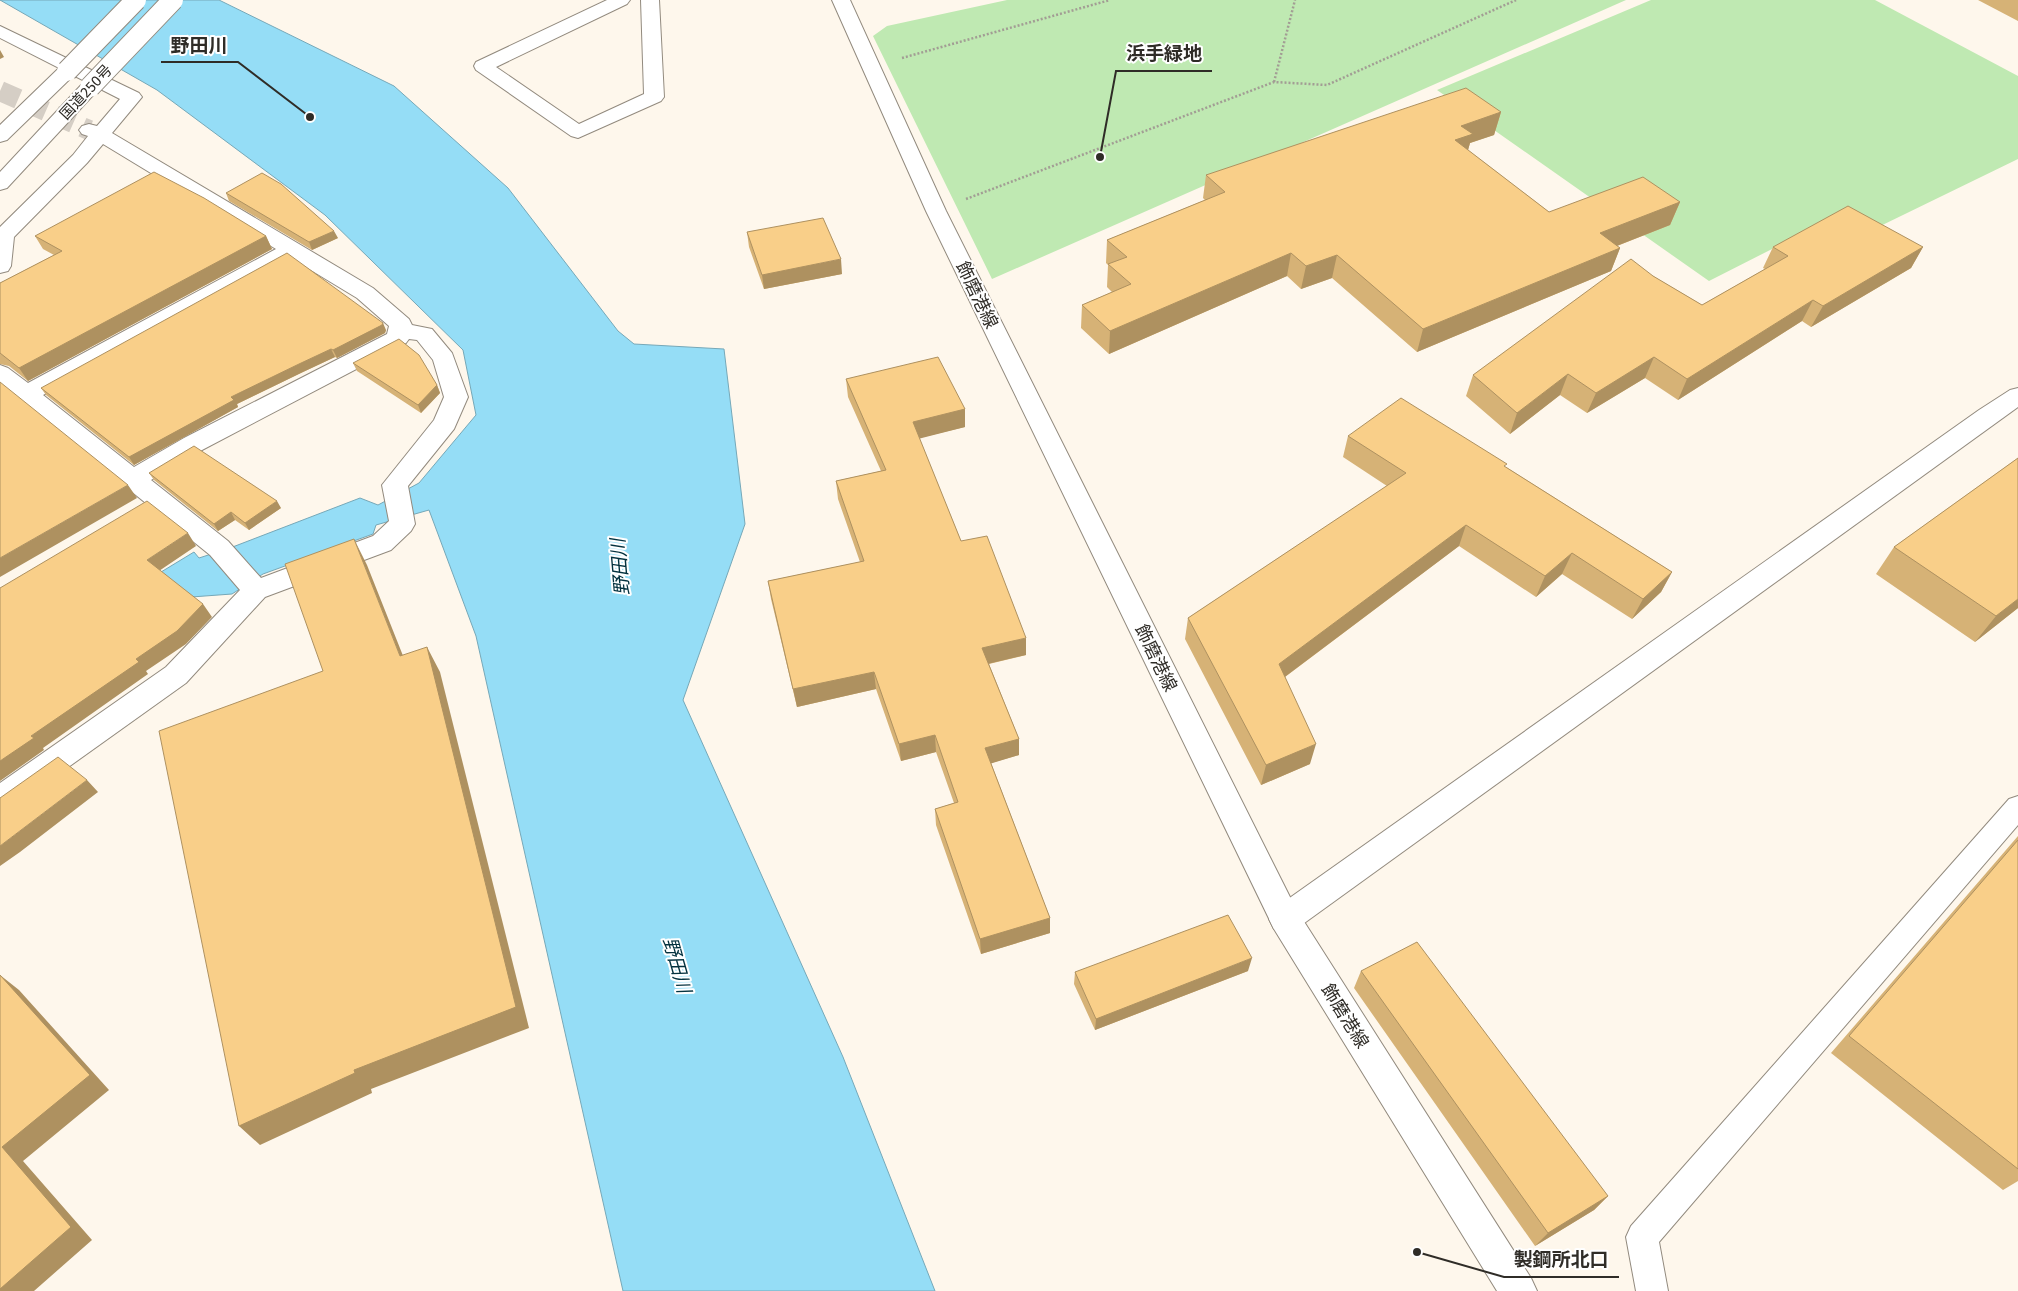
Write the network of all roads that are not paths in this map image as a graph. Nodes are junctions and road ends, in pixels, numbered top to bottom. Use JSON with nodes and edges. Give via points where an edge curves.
{"nodes":[{"id":1,"x":136,"y":0,"type":"edge"},
{"id":2,"x":173,"y":0,"type":"edge"},
{"id":3,"x":621,"y":0,"type":"edge"},
{"id":4,"x":650,"y":0,"type":"edge"},
{"id":5,"x":841,"y":0,"type":"edge"},
{"id":6,"x":0,"y":31,"type":"edge"},
{"id":7,"x":95,"y":132,"type":"junction"},
{"id":8,"x":0,"y":136,"type":"edge"},
{"id":9,"x":0,"y":184,"type":"edge"},
{"id":10,"x":291,"y":249,"type":"junction"},
{"id":11,"x":0,"y":266,"type":"edge"},
{"id":12,"x":400,"y":330,"type":"junction"},
{"id":13,"x":0,"y":373,"type":"edge"},
{"id":14,"x":27,"y":394,"type":"junction"},
{"id":15,"x":2018,"y":396,"type":"edge"},
{"id":16,"x":133,"y":479,"type":"junction"},
{"id":17,"x":158,"y":499,"type":"junction"},
{"id":18,"x":133,"y":514,"type":"edge"},
{"id":19,"x":256,"y":590,"type":"junction"},
{"id":20,"x":0,"y":800,"type":"edge"},
{"id":21,"x":2018,"y":807,"type":"edge"},
{"id":22,"x":1285,"y":919,"type":"junction"},
{"id":23,"x":1518,"y":1291,"type":"edge"},
{"id":24,"x":1652,"y":1291,"type":"edge"}],
"edges":[{"from":1,"to":8,"type":"main road","name":"国道250号","bridge":true},
{"from":2,"to":9,"type":"main road","name":"国道250号","bridge":true},
{"from":3,"to":4,"type":"main road","via":[[483,66],[578,132],[654,98]]},
{"from":5,"to":22,"type":"main road","name":"飾磨港線","via":[[936,211]]},
{"from":6,"to":7,"type":"main road","via":[[132,97]]},
{"from":7,"to":10,"type":"main road"},
{"from":7,"to":11,"type":"main road","via":[[80,159],[4,235]]},
{"from":10,"to":12,"type":"main road","via":[[365,294],[401,324]]},
{"from":10,"to":14,"type":"main road"},
{"from":12,"to":16,"type":"main road","via":[[398,338]]},
{"from":12,"to":19,"type":"main road","via":[[424,334],[444,358],[456,397],[446,423],[395,485],[402,524],[382,543]]},
{"from":13,"to":14,"type":"main road"},
{"from":14,"to":16,"type":"main road"},
{"from":15,"to":22,"type":"main road"},
{"from":16,"to":17,"type":"main road"},
{"from":17,"to":18,"type":"main road"},
{"from":17,"to":19,"type":"main road","via":[[219,548]]},
{"from":19,"to":20,"type":"main road","via":[[176,675]]},
{"from":21,"to":24,"type":"lane","via":[[1642,1237]]},
{"from":22,"to":23,"type":"main road","name":"飾磨港線"}]}
